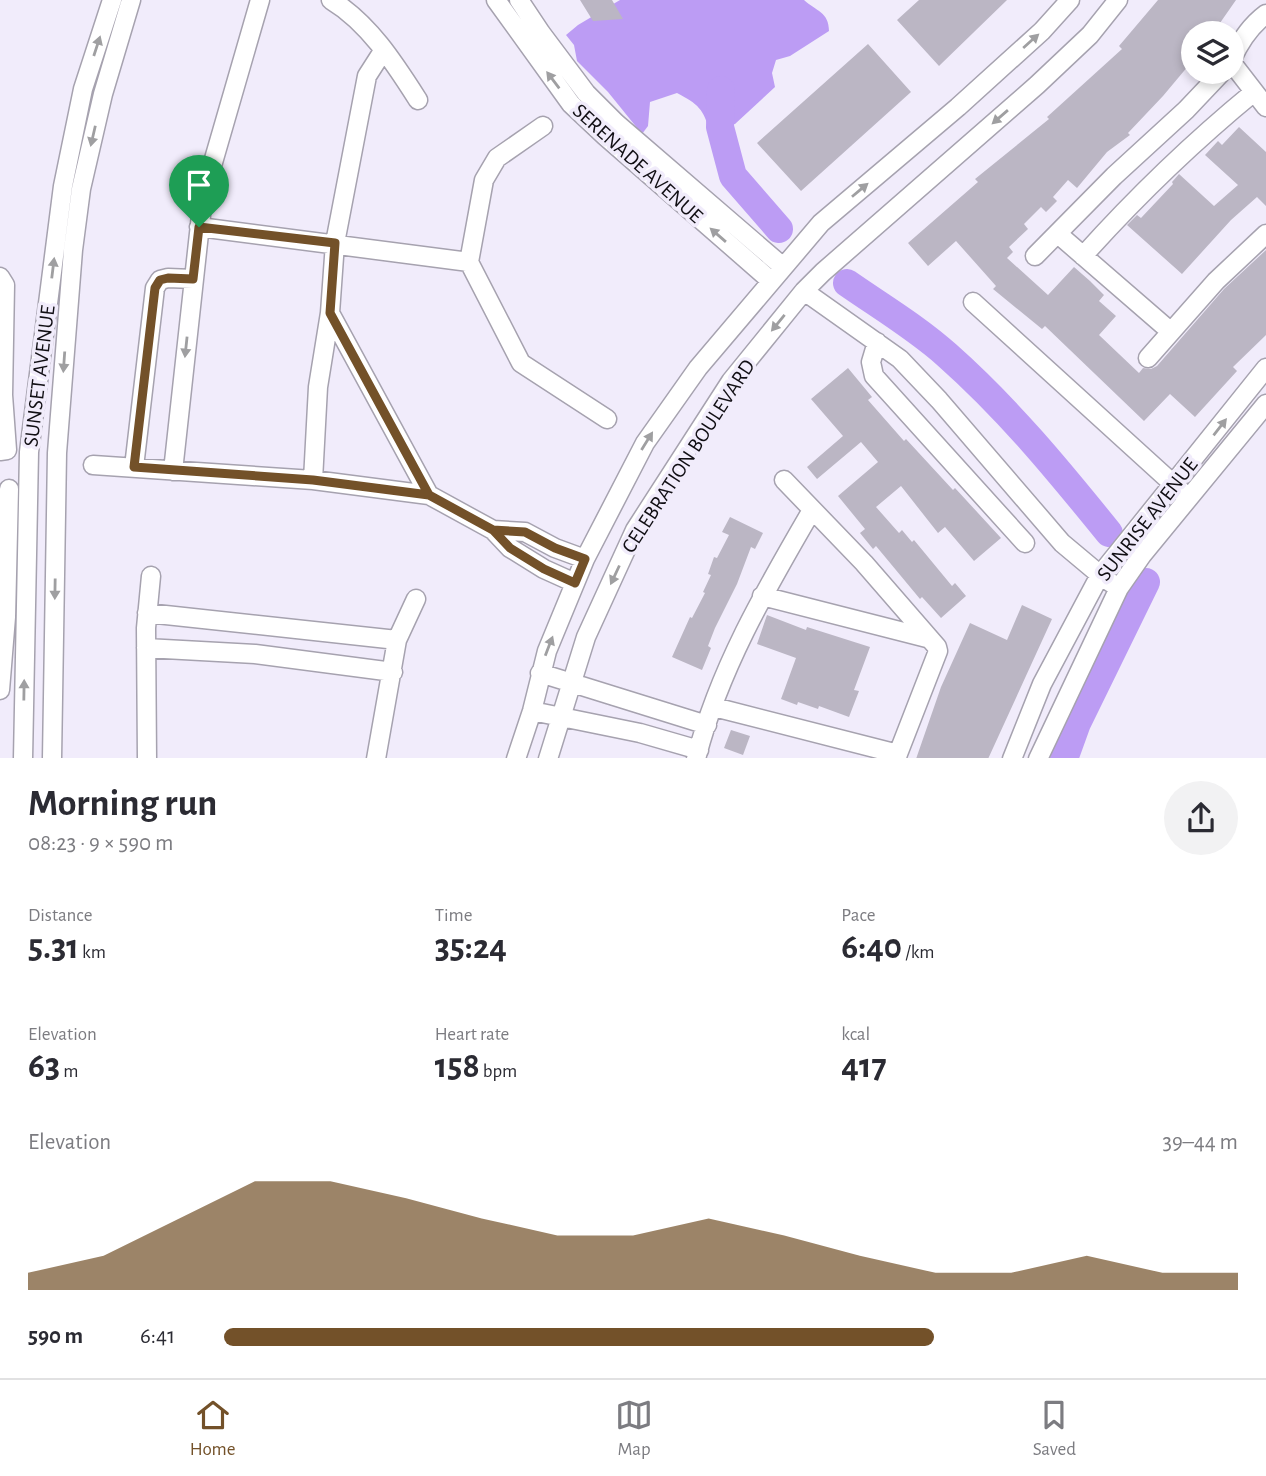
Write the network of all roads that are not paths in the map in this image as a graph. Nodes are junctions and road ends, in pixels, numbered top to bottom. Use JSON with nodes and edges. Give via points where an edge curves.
{"nodes":[{"id":1,"x":111,"y":0,"type":"edge"},
{"id":2,"x":131,"y":0,"type":"edge"},
{"id":3,"x":260,"y":0,"type":"edge"},
{"id":4,"x":331,"y":0,"type":"edge"},
{"id":5,"x":496,"y":0,"type":"edge"},
{"id":6,"x":519,"y":0,"type":"edge"},
{"id":7,"x":1070,"y":0,"type":"edge"},
{"id":8,"x":1118,"y":0,"type":"edge"},
{"id":9,"x":1266,"y":14,"type":"edge"},
{"id":10,"x":1244,"y":37,"type":"edge"},
{"id":11,"x":383,"y":51,"type":"junction"},
{"id":12,"x":1244,"y":78,"type":"edge"},
{"id":13,"x":1211,"y":84,"type":"edge"},
{"id":14,"x":1254,"y":92,"type":"junction"},
{"id":15,"x":418,"y":100,"type":"dead end"},
{"id":16,"x":1266,"y":107,"type":"edge"},
{"id":17,"x":543,"y":127,"type":"dead end"},
{"id":18,"x":199,"y":227,"type":"junction"},
{"id":19,"x":1059,"y":234,"type":"junction"},
{"id":20,"x":1266,"y":234,"type":"edge"},
{"id":21,"x":335,"y":243,"type":"junction"},
{"id":22,"x":1035,"y":256,"type":"dead end"},
{"id":23,"x":1083,"y":256,"type":"junction"},
{"id":24,"x":469,"y":262,"type":"junction"},
{"id":25,"x":782,"y":266,"type":"junction"},
{"id":26,"x":0,"y":277,"type":"edge"},
{"id":27,"x":193,"y":279,"type":"junction"},
{"id":28,"x":770,"y":280,"type":"junction"},
{"id":29,"x":804,"y":291,"type":"junction"},
{"id":30,"x":973,"y":302,"type":"dead end"},
{"id":31,"x":330,"y":313,"type":"junction"},
{"id":32,"x":1170,"y":331,"type":"junction"},
{"id":33,"x":2,"y":340,"type":"edge"},
{"id":34,"x":877,"y":342,"type":"junction"},
{"id":35,"x":1148,"y":358,"type":"dead end"},
{"id":36,"x":1266,"y":368,"type":"edge"},
{"id":37,"x":1,"y":395,"type":"edge"},
{"id":38,"x":1266,"y":404,"type":"edge"},
{"id":39,"x":607,"y":419,"type":"dead end"},
{"id":40,"x":3,"y":450,"type":"edge"},
{"id":41,"x":93,"y":465,"type":"dead end"},
{"id":42,"x":134,"y":467,"type":"junction"},
{"id":43,"x":173,"y":471,"type":"junction"},
{"id":44,"x":313,"y":480,"type":"junction"},
{"id":45,"x":784,"y":480,"type":"dead end"},
{"id":46,"x":1174,"y":485,"type":"junction"},
{"id":47,"x":9,"y":489,"type":"dead end"},
{"id":48,"x":429,"y":495,"type":"junction"},
{"id":49,"x":1189,"y":500,"type":"junction"},
{"id":50,"x":812,"y":510,"type":"junction"},
{"id":51,"x":493,"y":530,"type":"junction"},
{"id":52,"x":1025,"y":542,"type":"dead end"},
{"id":53,"x":585,"y":559,"type":"junction"},
{"id":54,"x":1100,"y":575,"type":"junction"},
{"id":55,"x":151,"y":576,"type":"dead end"},
{"id":56,"x":575,"y":583,"type":"junction"},
{"id":57,"x":1119,"y":588,"type":"junction"},
{"id":58,"x":762,"y":596,"type":"junction"},
{"id":59,"x":416,"y":599,"type":"dead end"},
{"id":60,"x":147,"y":612,"type":"junction"},
{"id":61,"x":927,"y":638,"type":"junction"},
{"id":62,"x":397,"y":640,"type":"junction"},
{"id":63,"x":146,"y":648,"type":"junction"},
{"id":64,"x":393,"y":672,"type":"junction"},
{"id":65,"x":540,"y":673,"type":"junction"},
{"id":66,"x":572,"y":683,"type":"junction"},
{"id":67,"x":0,"y":690,"type":"edge"},
{"id":68,"x":714,"y":707,"type":"junction"},
{"id":69,"x":532,"y":711,"type":"junction"},
{"id":70,"x":561,"y":718,"type":"junction"},
{"id":71,"x":707,"y":725,"type":"junction"},
{"id":72,"x":697,"y":754,"type":"edge"},
{"id":73,"x":897,"y":756,"type":"edge"},
{"id":74,"x":23,"y":758,"type":"edge"},
{"id":75,"x":52,"y":758,"type":"edge"},
{"id":76,"x":147,"y":758,"type":"edge"},
{"id":77,"x":376,"y":758,"type":"edge"},
{"id":78,"x":516,"y":758,"type":"edge"},
{"id":79,"x":548,"y":758,"type":"edge"},
{"id":80,"x":1012,"y":758,"type":"edge"},
{"id":81,"x":1038,"y":758,"type":"edge"}],
"edges":[{"from":74,"to":1,"type":"street","name":"SUNSET AVENUE","one_way":true,"via":[[29,452],[63,186],[83,89]]},
{"from":2,"to":75,"type":"street","name":"SUNSET AVENUE","one_way":true,"via":[[103,94],[81,189],[73,250],[57,453]]},
{"from":3,"to":18,"type":"street","via":[[212,163]]},
{"from":4,"to":11,"type":"street","via":[[351,12]]},
{"from":28,"to":5,"type":"street","name":"SERENADE AVENUE","one_way":true,"via":[[572,104]]},
{"from":6,"to":25,"type":"street","name":"SERENADE AVENUE","via":[[586,93]]},
{"from":25,"to":7,"type":"street","name":"CELEBRATION BOULEVARD","one_way":true,"via":[[821,223],[958,107]]},
{"from":8,"to":29,"type":"street","name":"CELEBRATION BOULEVARD","one_way":true,"via":[[1090,35],[1046,76]]},
{"from":9,"to":10,"type":"street"},
{"from":11,"to":15,"type":"street"},
{"from":11,"to":21,"type":"street","via":[[367,76]]},
{"from":12,"to":14,"type":"street"},
{"from":13,"to":19,"type":"street"},
{"from":14,"to":16,"type":"street"},
{"from":14,"to":23,"type":"street","via":[[1121,214]]},
{"from":17,"to":24,"type":"street","via":[[497,158],[484,180]]},
{"from":18,"to":21,"type":"street"},
{"from":18,"to":27,"type":"street"},
{"from":19,"to":22,"type":"street"},
{"from":19,"to":23,"type":"street"},
{"from":20,"to":32,"type":"street"},
{"from":21,"to":24,"type":"street"},
{"from":21,"to":31,"type":"street"},
{"from":23,"to":32,"type":"street"},
{"from":24,"to":39,"type":"street","via":[[521,363]]},
{"from":25,"to":28,"type":"street","name":"CELEBRATION BOULEVARD"},
{"from":26,"to":33,"type":"street","via":[[5,285]]},
{"from":27,"to":42,"type":"street","via":[[168,278],[155,288]]},
{"from":27,"to":43,"type":"street","one_way":true},
{"from":53,"to":28,"type":"street","name":"CELEBRATION BOULEVARD","one_way":true,"via":[[645,443],[698,368]]},
{"from":29,"to":34,"type":"street"},
{"from":29,"to":66,"type":"street","name":"CELEBRATION BOULEVARD","one_way":true,"via":[[731,382],[635,530],[586,637]]},
{"from":30,"to":46,"type":"street"},
{"from":31,"to":44,"type":"street","via":[[318,387]]},
{"from":31,"to":48,"type":"street"},
{"from":32,"to":35,"type":"street"},
{"from":33,"to":37,"type":"street"},
{"from":34,"to":52,"type":"street","via":[[871,362],[874,376]]},
{"from":34,"to":54,"type":"street","via":[[939,400],[1062,543]]},
{"from":46,"to":36,"type":"street","name":"SUNRISE AVENUE","one_way":true},
{"from":37,"to":40,"type":"street"},
{"from":38,"to":49,"type":"street","name":"SUNRISE AVENUE"},
{"from":41,"to":42,"type":"street"},
{"from":42,"to":43,"type":"street"},
{"from":43,"to":44,"type":"street"},
{"from":44,"to":48,"type":"street"},
{"from":45,"to":50,"type":"street"},
{"from":46,"to":49,"type":"street"},
{"from":46,"to":54,"type":"street","name":"SUNRISE AVENUE"},
{"from":47,"to":67,"type":"street"},
{"from":48,"to":51,"type":"street"},
{"from":49,"to":57,"type":"street","name":"SUNRISE AVENUE"},
{"from":50,"to":58,"type":"street"},
{"from":50,"to":61,"type":"street"},
{"from":51,"to":53,"type":"street","via":[[525,532]]},
{"from":51,"to":56,"type":"street","via":[[510,548]]},
{"from":53,"to":56,"type":"street","name":"CELEBRATION BOULEVARD"},
{"from":54,"to":57,"type":"street"},
{"from":54,"to":80,"type":"street","name":"SUNRISE AVENUE","via":[[1042,684]]},
{"from":55,"to":60,"type":"street"},
{"from":65,"to":56,"type":"street","name":"CELEBRATION BOULEVARD","one_way":true},
{"from":57,"to":81,"type":"street","name":"SUNRISE AVENUE"},
{"from":58,"to":61,"type":"street"},
{"from":58,"to":68,"type":"street"},
{"from":59,"to":62,"type":"street"},
{"from":60,"to":62,"type":"street"},
{"from":60,"to":63,"type":"street"},
{"from":61,"to":73,"type":"street","via":[[938,651]]},
{"from":62,"to":64,"type":"street"},
{"from":63,"to":64,"type":"street","via":[[255,654]]},
{"from":63,"to":76,"type":"street"},
{"from":64,"to":77,"type":"street"},
{"from":65,"to":66,"type":"street"},
{"from":65,"to":69,"type":"street","name":"CELEBRATION BOULEVARD"},
{"from":66,"to":70,"type":"street","name":"CELEBRATION BOULEVARD"},
{"from":66,"to":71,"type":"street"},
{"from":68,"to":71,"type":"street"},
{"from":68,"to":73,"type":"street"},
{"from":69,"to":70,"type":"street"},
{"from":69,"to":78,"type":"street","name":"CELEBRATION BOULEVARD"},
{"from":70,"to":72,"type":"street","via":[[640,733]]},
{"from":70,"to":79,"type":"street","name":"CELEBRATION BOULEVARD"},
{"from":71,"to":72,"type":"street"}]}
